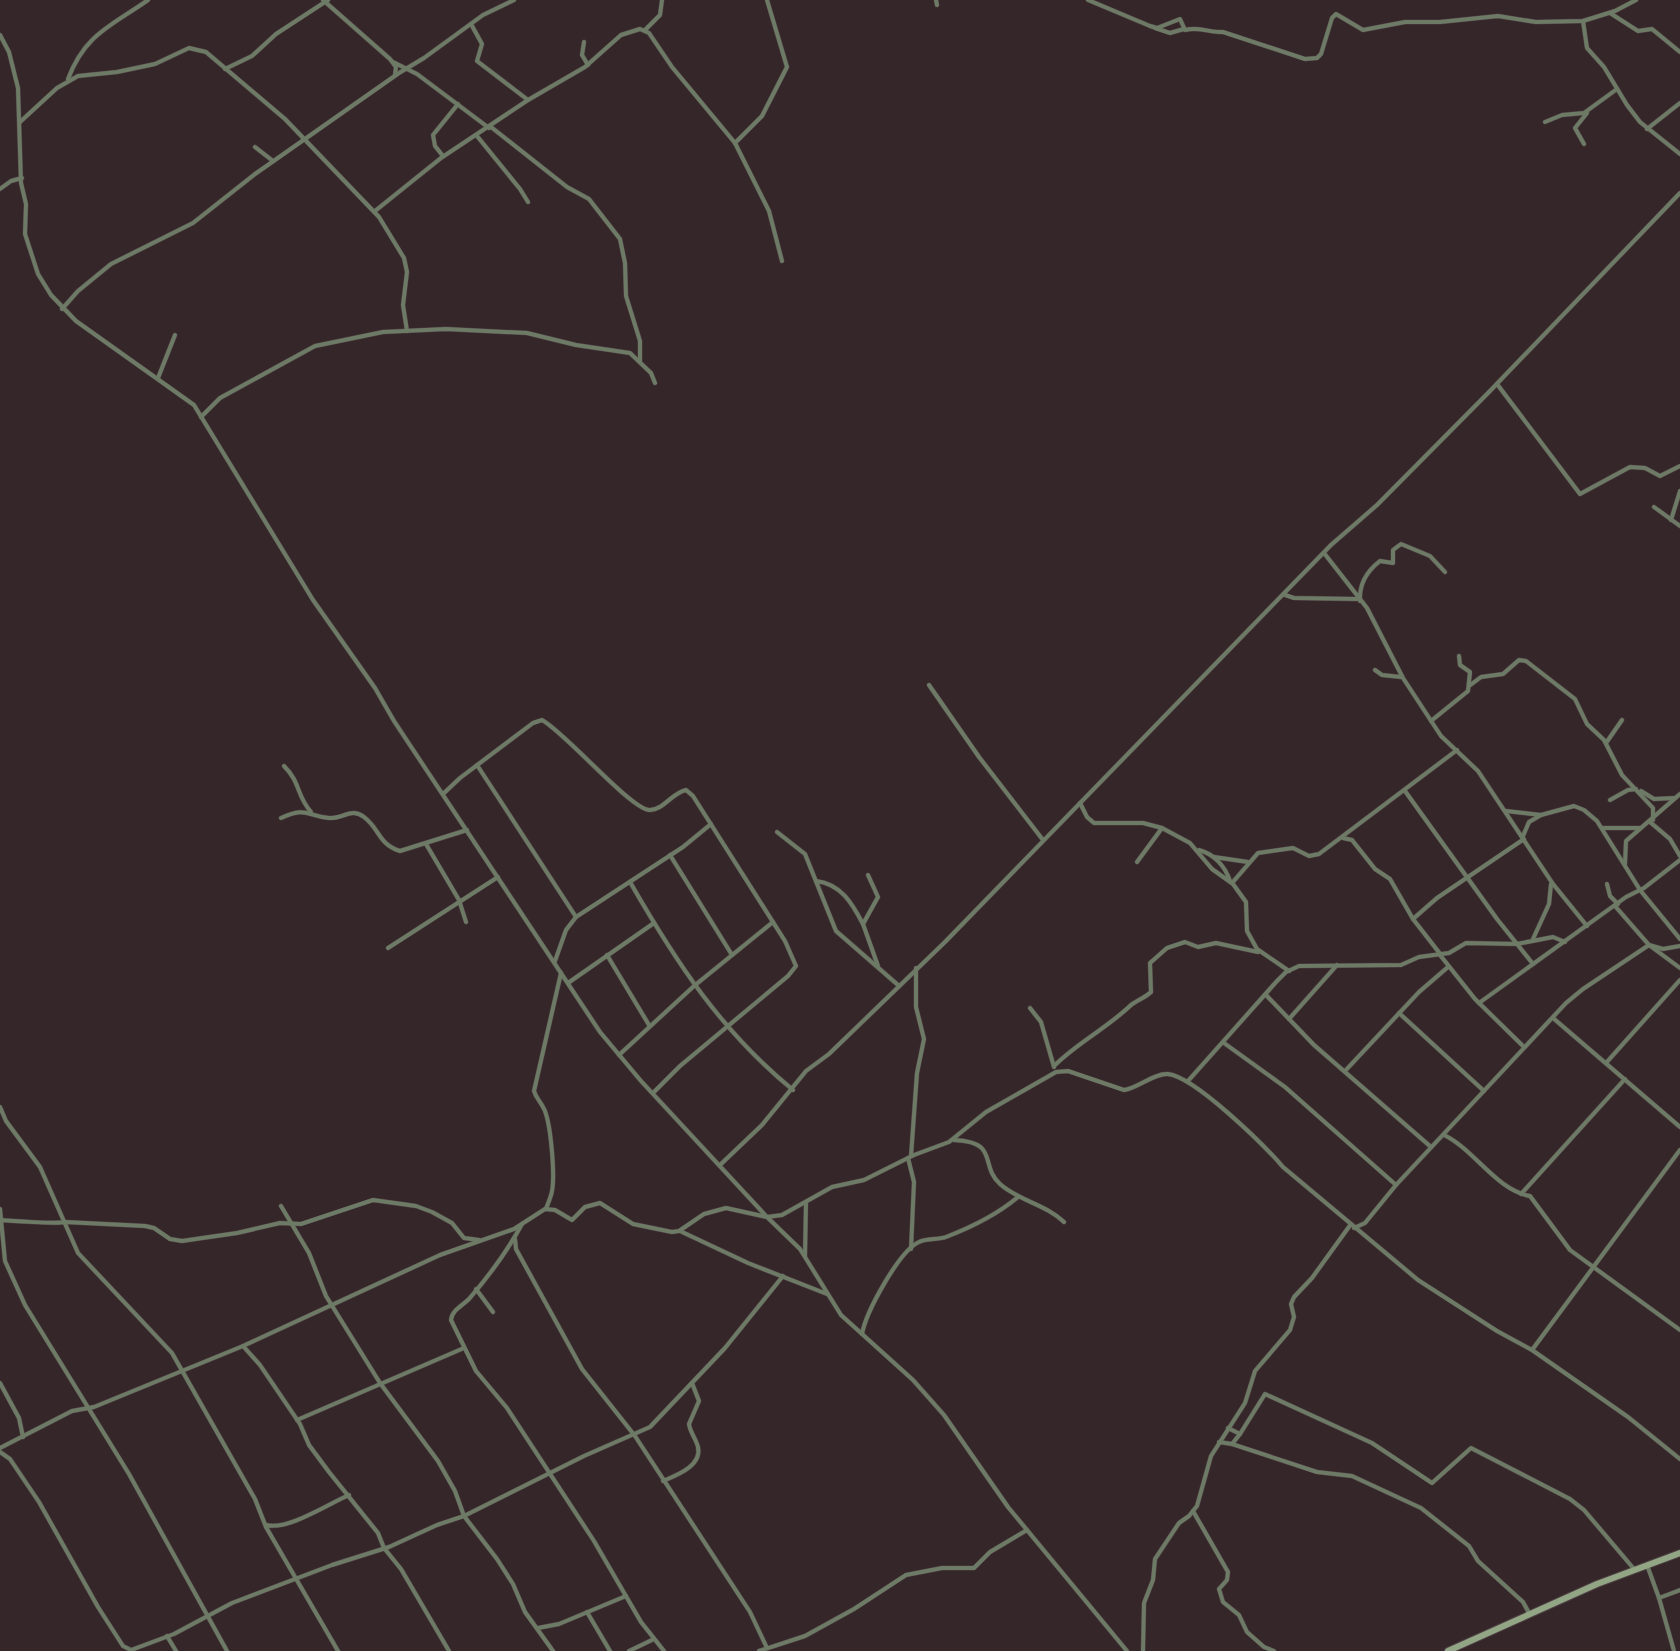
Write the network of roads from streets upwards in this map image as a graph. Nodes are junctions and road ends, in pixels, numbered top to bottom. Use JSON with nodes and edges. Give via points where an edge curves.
{"nodes":[{"id":1,"x":148,"y":0,"type":"edge"},
{"id":2,"x":514,"y":0,"type":"edge"},
{"id":3,"x":662,"y":0,"type":"edge"},
{"id":4,"x":767,"y":0,"type":"edge"},
{"id":5,"x":1088,"y":0,"type":"edge"},
{"id":6,"x":1636,"y":0,"type":"edge"},
{"id":7,"x":326,"y":1,"type":"edge"},
{"id":8,"x":1610,"y":12,"type":"junction"},
{"id":9,"x":1583,"y":21,"type":"junction"},
{"id":10,"x":471,"y":24,"type":"junction"},
{"id":11,"x":1155,"y":28,"type":"junction"},
{"id":12,"x":1184,"y":29,"type":"junction"},
{"id":13,"x":645,"y":30,"type":"junction"},
{"id":14,"x":0,"y":35,"type":"edge"},
{"id":15,"x":584,"y":42,"type":"dead end"},
{"id":16,"x":1680,"y":52,"type":"edge"},
{"id":17,"x":393,"y":62,"type":"junction"},
{"id":18,"x":588,"y":65,"type":"junction"},
{"id":19,"x":224,"y":69,"type":"junction"},
{"id":20,"x":406,"y":69,"type":"junction"},
{"id":21,"x":395,"y":76,"type":"junction"},
{"id":22,"x":68,"y":80,"type":"junction"},
{"id":23,"x":1617,"y":89,"type":"junction"},
{"id":24,"x":528,"y":100,"type":"junction"},
{"id":25,"x":1680,"y":103,"type":"edge"},
{"id":26,"x":458,"y":104,"type":"junction"},
{"id":27,"x":1590,"y":110,"type":"junction"},
{"id":28,"x":20,"y":122,"type":"junction"},
{"id":29,"x":1545,"y":122,"type":"dead end"},
{"id":30,"x":490,"y":127,"type":"junction"},
{"id":31,"x":1647,"y":129,"type":"junction"},
{"id":32,"x":477,"y":136,"type":"junction"},
{"id":33,"x":304,"y":140,"type":"junction"},
{"id":34,"x":735,"y":143,"type":"junction"},
{"id":35,"x":1584,"y":144,"type":"dead end"},
{"id":36,"x":255,"y":147,"type":"dead end"},
{"id":37,"x":1680,"y":154,"type":"edge"},
{"id":38,"x":443,"y":156,"type":"junction"},
{"id":39,"x":273,"y":161,"type":"junction"},
{"id":40,"x":22,"y":178,"type":"junction"},
{"id":41,"x":0,"y":189,"type":"edge"},
{"id":42,"x":1680,"y":193,"type":"edge"},
{"id":43,"x":528,"y":202,"type":"dead end"},
{"id":44,"x":375,"y":211,"type":"junction"},
{"id":45,"x":782,"y":261,"type":"dead end"},
{"id":46,"x":62,"y":309,"type":"junction"},
{"id":47,"x":407,"y":331,"type":"junction"},
{"id":48,"x":175,"y":335,"type":"dead end"},
{"id":49,"x":640,"y":361,"type":"junction"},
{"id":50,"x":158,"y":378,"type":"junction"},
{"id":51,"x":655,"y":383,"type":"dead end"},
{"id":52,"x":1497,"y":384,"type":"junction"},
{"id":53,"x":201,"y":418,"type":"junction"},
{"id":54,"x":1680,"y":466,"type":"edge"},
{"id":55,"x":1680,"y":490,"type":"edge"},
{"id":56,"x":1654,"y":507,"type":"dead end"},
{"id":57,"x":1671,"y":520,"type":"junction"},
{"id":58,"x":1680,"y":526,"type":"edge"},
{"id":59,"x":1324,"y":553,"type":"junction"},
{"id":60,"x":1445,"y":572,"type":"dead end"},
{"id":61,"x":1285,"y":595,"type":"junction"},
{"id":62,"x":1358,"y":600,"type":"junction"},
{"id":63,"x":1459,"y":656,"type":"dead end"},
{"id":64,"x":1375,"y":670,"type":"dead end"},
{"id":65,"x":1403,"y":678,"type":"junction"},
{"id":66,"x":929,"y":685,"type":"dead end"},
{"id":67,"x":1469,"y":687,"type":"junction"},
{"id":68,"x":1622,"y":720,"type":"dead end"},
{"id":69,"x":1431,"y":721,"type":"junction"},
{"id":70,"x":1606,"y":743,"type":"junction"},
{"id":71,"x":1457,"y":750,"type":"junction"},
{"id":72,"x":477,"y":765,"type":"junction"},
{"id":73,"x":284,"y":766,"type":"dead end"},
{"id":74,"x":1637,"y":789,"type":"junction"},
{"id":75,"x":1406,"y":791,"type":"junction"},
{"id":76,"x":443,"y":794,"type":"junction"},
{"id":77,"x":1680,"y":794,"type":"edge"},
{"id":78,"x":1675,"y":798,"type":"junction"},
{"id":79,"x":1610,"y":800,"type":"dead end"},
{"id":80,"x":1080,"y":803,"type":"junction"},
{"id":81,"x":1506,"y":811,"type":"junction"},
{"id":82,"x":312,"y":813,"type":"junction"},
{"id":83,"x":1540,"y":815,"type":"junction"},
{"id":84,"x":280,"y":818,"type":"dead end"},
{"id":85,"x":1652,"y":821,"type":"junction"},
{"id":86,"x":711,"y":824,"type":"junction"},
{"id":87,"x":1162,"y":828,"type":"junction"},
{"id":88,"x":1602,"y":828,"type":"junction"},
{"id":89,"x":1642,"y":828,"type":"junction"},
{"id":90,"x":467,"y":830,"type":"junction"},
{"id":91,"x":777,"y":832,"type":"dead end"},
{"id":92,"x":1342,"y":837,"type":"junction"},
{"id":93,"x":1523,"y":838,"type":"junction"},
{"id":94,"x":1043,"y":840,"type":"junction"},
{"id":95,"x":426,"y":844,"type":"junction"},
{"id":96,"x":1198,"y":850,"type":"junction"},
{"id":97,"x":670,"y":855,"type":"junction"},
{"id":98,"x":1214,"y":857,"type":"junction"},
{"id":99,"x":1680,"y":858,"type":"edge"},
{"id":100,"x":1137,"y":862,"type":"dead end"},
{"id":101,"x":1248,"y":862,"type":"junction"},
{"id":102,"x":1625,"y":865,"type":"junction"},
{"id":103,"x":868,"y":875,"type":"dead end"},
{"id":104,"x":1467,"y":876,"type":"junction"},
{"id":105,"x":498,"y":877,"type":"junction"},
{"id":106,"x":816,"y":881,"type":"junction"},
{"id":107,"x":630,"y":882,"type":"junction"},
{"id":108,"x":1231,"y":882,"type":"junction"},
{"id":109,"x":1551,"y":882,"type":"junction"},
{"id":110,"x":1607,"y":884,"type":"dead end"},
{"id":111,"x":1640,"y":890,"type":"junction"},
{"id":112,"x":459,"y":900,"type":"junction"},
{"id":113,"x":1616,"y":905,"type":"junction"},
{"id":114,"x":576,"y":917,"type":"junction"},
{"id":115,"x":1413,"y":919,"type":"junction"},
{"id":116,"x":466,"y":922,"type":"dead end"},
{"id":117,"x":773,"y":922,"type":"junction"},
{"id":118,"x":654,"y":923,"type":"junction"},
{"id":119,"x":863,"y":924,"type":"junction"},
{"id":120,"x":1587,"y":926,"type":"junction"},
{"id":121,"x":1680,"y":939,"type":"edge"},
{"id":122,"x":1533,"y":940,"type":"junction"},
{"id":123,"x":1565,"y":942,"type":"junction"},
{"id":124,"x":1517,"y":944,"type":"junction"},
{"id":125,"x":1649,"y":945,"type":"junction"},
{"id":126,"x":1680,"y":946,"type":"edge"},
{"id":127,"x":387,"y":948,"type":"dead end"},
{"id":128,"x":1261,"y":954,"type":"junction"},
{"id":129,"x":607,"y":955,"type":"junction"},
{"id":130,"x":732,"y":955,"type":"junction"},
{"id":131,"x":1441,"y":955,"type":"junction"},
{"id":132,"x":555,"y":961,"type":"junction"},
{"id":133,"x":1533,"y":964,"type":"junction"},
{"id":134,"x":1337,"y":965,"type":"junction"},
{"id":135,"x":878,"y":966,"type":"junction"},
{"id":136,"x":1448,"y":967,"type":"junction"},
{"id":137,"x":916,"y":968,"type":"junction"},
{"id":138,"x":1680,"y":968,"type":"edge"},
{"id":139,"x":1290,"y":970,"type":"junction"},
{"id":140,"x":561,"y":972,"type":"junction"},
{"id":141,"x":1680,"y":980,"type":"edge"},
{"id":142,"x":568,"y":983,"type":"junction"},
{"id":143,"x":898,"y":985,"type":"junction"},
{"id":144,"x":694,"y":986,"type":"junction"},
{"id":145,"x":1266,"y":995,"type":"junction"},
{"id":146,"x":1479,"y":1003,"type":"junction"},
{"id":147,"x":1030,"y":1008,"type":"dead end"},
{"id":148,"x":1399,"y":1013,"type":"junction"},
{"id":149,"x":1553,"y":1018,"type":"junction"},
{"id":150,"x":1288,"y":1019,"type":"junction"},
{"id":151,"x":649,"y":1025,"type":"junction"},
{"id":152,"x":726,"y":1027,"type":"junction"},
{"id":153,"x":1224,"y":1043,"type":"junction"},
{"id":154,"x":1525,"y":1047,"type":"junction"},
{"id":155,"x":619,"y":1055,"type":"junction"},
{"id":156,"x":1606,"y":1064,"type":"junction"},
{"id":157,"x":1054,"y":1066,"type":"junction"},
{"id":158,"x":1345,"y":1071,"type":"junction"},
{"id":159,"x":1054,"y":1074,"type":"junction"},
{"id":160,"x":1625,"y":1079,"type":"junction"},
{"id":161,"x":1188,"y":1081,"type":"junction"},
{"id":162,"x":793,"y":1090,"type":"junction"},
{"id":163,"x":1484,"y":1091,"type":"junction"},
{"id":164,"x":653,"y":1094,"type":"junction"},
{"id":165,"x":0,"y":1107,"type":"edge"},
{"id":166,"x":1680,"y":1127,"type":"edge"},
{"id":167,"x":1444,"y":1135,"type":"junction"},
{"id":168,"x":953,"y":1140,"type":"junction"},
{"id":169,"x":1431,"y":1147,"type":"junction"},
{"id":170,"x":1680,"y":1150,"type":"edge"},
{"id":171,"x":909,"y":1157,"type":"junction"},
{"id":172,"x":720,"y":1165,"type":"junction"},
{"id":173,"x":1396,"y":1185,"type":"junction"},
{"id":174,"x":1521,"y":1194,"type":"junction"},
{"id":175,"x":1018,"y":1197,"type":"junction"},
{"id":176,"x":806,"y":1202,"type":"junction"},
{"id":177,"x":281,"y":1206,"type":"dead end"},
{"id":178,"x":0,"y":1209,"type":"edge"},
{"id":179,"x":545,"y":1209,"type":"junction"},
{"id":180,"x":767,"y":1218,"type":"junction"},
{"id":181,"x":64,"y":1222,"type":"junction"},
{"id":182,"x":1064,"y":1222,"type":"dead end"},
{"id":183,"x":1,"y":1223,"type":"edge"},
{"id":184,"x":291,"y":1224,"type":"junction"},
{"id":185,"x":522,"y":1224,"type":"junction"},
{"id":186,"x":1352,"y":1226,"type":"junction"},
{"id":187,"x":679,"y":1231,"type":"junction"},
{"id":188,"x":515,"y":1237,"type":"junction"},
{"id":189,"x":484,"y":1240,"type":"junction"},
{"id":190,"x":910,"y":1249,"type":"junction"},
{"id":191,"x":805,"y":1256,"type":"junction"},
{"id":192,"x":1594,"y":1269,"type":"junction"},
{"id":193,"x":783,"y":1276,"type":"junction"},
{"id":194,"x":476,"y":1289,"type":"junction"},
{"id":195,"x":828,"y":1294,"type":"junction"},
{"id":196,"x":332,"y":1305,"type":"junction"},
{"id":197,"x":493,"y":1312,"type":"dead end"},
{"id":198,"x":1680,"y":1330,"type":"edge"},
{"id":199,"x":862,"y":1334,"type":"junction"},
{"id":200,"x":243,"y":1346,"type":"junction"},
{"id":201,"x":464,"y":1347,"type":"junction"},
{"id":202,"x":1532,"y":1350,"type":"junction"},
{"id":203,"x":180,"y":1371,"type":"junction"},
{"id":204,"x":0,"y":1383,"type":"edge"},
{"id":205,"x":380,"y":1383,"type":"junction"},
{"id":206,"x":692,"y":1383,"type":"junction"},
{"id":207,"x":88,"y":1408,"type":"junction"},
{"id":208,"x":297,"y":1420,"type":"junction"},
{"id":209,"x":1228,"y":1428,"type":"junction"},
{"id":210,"x":1240,"y":1434,"type":"junction"},
{"id":211,"x":635,"y":1436,"type":"junction"},
{"id":212,"x":23,"y":1437,"type":"junction"},
{"id":213,"x":1219,"y":1442,"type":"junction"},
{"id":214,"x":1232,"y":1444,"type":"junction"},
{"id":215,"x":0,"y":1450,"type":"edge"},
{"id":216,"x":1680,"y":1459,"type":"edge"},
{"id":217,"x":548,"y":1473,"type":"junction"},
{"id":218,"x":663,"y":1481,"type":"junction"},
{"id":219,"x":349,"y":1495,"type":"junction"},
{"id":220,"x":1193,"y":1511,"type":"junction"},
{"id":221,"x":464,"y":1516,"type":"junction"},
{"id":222,"x":266,"y":1525,"type":"junction"},
{"id":223,"x":1027,"y":1530,"type":"junction"},
{"id":224,"x":384,"y":1548,"type":"junction"},
{"id":225,"x":1680,"y":1553,"type":"edge"},
{"id":226,"x":1647,"y":1564,"type":"junction"},
{"id":227,"x":1634,"y":1569,"type":"junction"},
{"id":228,"x":298,"y":1579,"type":"junction"},
{"id":229,"x":1680,"y":1590,"type":"edge"},
{"id":230,"x":626,"y":1596,"type":"junction"},
{"id":231,"x":1659,"y":1598,"type":"junction"},
{"id":232,"x":587,"y":1612,"type":"junction"},
{"id":233,"x":1529,"y":1613,"type":"junction"},
{"id":234,"x":209,"y":1617,"type":"junction"},
{"id":235,"x":538,"y":1628,"type":"junction"},
{"id":236,"x":167,"y":1636,"type":"junction"},
{"id":237,"x":654,"y":1639,"type":"junction"},
{"id":238,"x":767,"y":1648,"type":"junction"},
{"id":239,"x":130,"y":1651,"type":"edge"},
{"id":240,"x":176,"y":1651,"type":"edge"},
{"id":241,"x":228,"y":1651,"type":"edge"},
{"id":242,"x":338,"y":1651,"type":"edge"},
{"id":243,"x":449,"y":1651,"type":"edge"},
{"id":244,"x":553,"y":1651,"type":"edge"},
{"id":245,"x":610,"y":1651,"type":"edge"},
{"id":246,"x":629,"y":1651,"type":"edge"},
{"id":247,"x":663,"y":1651,"type":"edge"},
{"id":248,"x":759,"y":1651,"type":"edge"},
{"id":249,"x":1127,"y":1651,"type":"edge"},
{"id":250,"x":1143,"y":1651,"type":"edge"},
{"id":251,"x":1274,"y":1651,"type":"edge"},
{"id":252,"x":1448,"y":1651,"type":"edge"},
{"id":253,"x":1674,"y":1651,"type":"edge"}],
"edges":[{"from":1,"to":22,"type":"street","via":[[90,41],[76,57]]},
{"from":2,"to":10,"type":"street"},
{"from":3,"to":13,"type":"street","via":[[662,11]]},
{"from":4,"to":34,"type":"street","via":[[787,67],[762,116]]},
{"from":5,"to":11,"type":"street"},
{"from":6,"to":8,"type":"street"},
{"from":7,"to":17,"type":"street"},
{"from":7,"to":19,"type":"street","via":[[276,34],[252,56]]},
{"from":8,"to":9,"type":"street"},
{"from":8,"to":16,"type":"street","via":[[1638,31],[1652,29]]},
{"from":9,"to":12,"type":"street","via":[[1536,22],[1498,16],[1405,22],[1363,30],[1336,14],[1321,54],[1309,59],[1223,32]]},
{"from":9,"to":23,"type":"street","via":[[1587,48]]},
{"from":10,"to":20,"type":"street"},
{"from":10,"to":24,"type":"street","via":[[482,44],[477,62]]},
{"from":11,"to":12,"type":"street","via":[[1170,33]]},
{"from":11,"to":12,"type":"street","via":[[1179,19]]},
{"from":13,"to":18,"type":"street","via":[[621,35]]},
{"from":13,"to":34,"type":"street"},
{"from":14,"to":28,"type":"street","via":[[15,69]]},
{"from":15,"to":18,"type":"street","via":[[582,55]]},
{"from":17,"to":20,"type":"street"},
{"from":17,"to":21,"type":"street"},
{"from":18,"to":24,"type":"street"},
{"from":19,"to":22,"type":"street","via":[[206,52],[189,48],[155,64]]},
{"from":19,"to":33,"type":"street","via":[[285,119]]},
{"from":20,"to":21,"type":"street"},
{"from":20,"to":26,"type":"street"},
{"from":21,"to":33,"type":"street"},
{"from":22,"to":28,"type":"street"},
{"from":23,"to":27,"type":"street"},
{"from":23,"to":31,"type":"street"},
{"from":24,"to":30,"type":"street"},
{"from":25,"to":31,"type":"street"},
{"from":26,"to":30,"type":"street"},
{"from":26,"to":38,"type":"street","via":[[433,135]]},
{"from":27,"to":29,"type":"street"},
{"from":27,"to":35,"type":"street","via":[[1575,128]]},
{"from":28,"to":40,"type":"street"},
{"from":30,"to":32,"type":"street"},
{"from":30,"to":49,"type":"street","via":[[567,187],[589,199],[620,239],[626,296],[640,342]]},
{"from":31,"to":37,"type":"street"},
{"from":32,"to":38,"type":"street"},
{"from":32,"to":43,"type":"street"},
{"from":33,"to":39,"type":"street"},
{"from":33,"to":44,"type":"street"},
{"from":34,"to":45,"type":"street","via":[[769,211]]},
{"from":36,"to":39,"type":"street"},
{"from":38,"to":44,"type":"street"},
{"from":39,"to":46,"type":"street","via":[[193,223],[111,264]]},
{"from":40,"to":41,"type":"street"},
{"from":40,"to":46,"type":"street","via":[[31,255],[44,285]]},
{"from":42,"to":52,"type":"street"},
{"from":44,"to":47,"type":"street","via":[[404,258]]},
{"from":46,"to":50,"type":"street"},
{"from":47,"to":49,"type":"street","via":[[527,333],[630,353]]},
{"from":47,"to":53,"type":"street","via":[[315,346],[212,403]]},
{"from":48,"to":50,"type":"street"},
{"from":49,"to":51,"type":"street"},
{"from":50,"to":53,"type":"street","via":[[190,401]]},
{"from":52,"to":54,"type":"street","via":[[1580,494],[1630,467],[1645,468],[1660,476]]},
{"from":52,"to":59,"type":"street"},
{"from":53,"to":76,"type":"street","via":[[313,600]]},
{"from":55,"to":57,"type":"street"},
{"from":56,"to":57,"type":"street"},
{"from":57,"to":58,"type":"street"},
{"from":59,"to":61,"type":"street"},
{"from":59,"to":62,"type":"street"},
{"from":60,"to":62,"type":"street","via":[[1430,556],[1401,544],[1393,550],[1393,563],[1380,561],[1368,573]]},
{"from":61,"to":62,"type":"street"},
{"from":61,"to":80,"type":"street"},
{"from":62,"to":65,"type":"street","via":[[1372,618]]},
{"from":63,"to":67,"type":"street","via":[[1460,665],[1470,672]]},
{"from":64,"to":65,"type":"street"},
{"from":65,"to":69,"type":"street"},
{"from":66,"to":94,"type":"street"},
{"from":67,"to":69,"type":"street","via":[[1464,697]]},
{"from":67,"to":70,"type":"street","via":[[1481,677],[1503,675],[1519,660],[1526,661],[1575,699],[1587,724]]},
{"from":68,"to":70,"type":"street"},
{"from":69,"to":71,"type":"street"},
{"from":70,"to":74,"type":"street","via":[[1622,775]]},
{"from":71,"to":75,"type":"street"},
{"from":71,"to":81,"type":"street","via":[[1478,771]]},
{"from":72,"to":76,"type":"street"},
{"from":72,"to":86,"type":"street","via":[[542,720],[564,735],[638,806],[651,810],[686,790]]},
{"from":72,"to":114,"type":"street"},
{"from":73,"to":82,"type":"street","via":[[297,781],[300,797]]},
{"from":74,"to":78,"type":"street","via":[[1654,799]]},
{"from":74,"to":79,"type":"street"},
{"from":74,"to":85,"type":"street","via":[[1653,808]]},
{"from":75,"to":92,"type":"street"},
{"from":75,"to":104,"type":"street"},
{"from":76,"to":90,"type":"street"},
{"from":77,"to":78,"type":"street"},
{"from":78,"to":85,"type":"street"},
{"from":80,"to":87,"type":"street","via":[[1094,823],[1143,823]]},
{"from":80,"to":94,"type":"street"},
{"from":81,"to":83,"type":"street"},
{"from":81,"to":93,"type":"street"},
{"from":82,"to":84,"type":"street","via":[[294,812]]},
{"from":82,"to":95,"type":"street","via":[[333,818],[357,813],[372,825],[386,845],[400,851]]},
{"from":83,"to":88,"type":"street","via":[[1574,806],[1584,810]]},
{"from":83,"to":93,"type":"street","via":[[1529,822]]},
{"from":85,"to":89,"type":"street"},
{"from":85,"to":99,"type":"street","via":[[1670,839]]},
{"from":86,"to":97,"type":"street"},
{"from":86,"to":117,"type":"street"},
{"from":87,"to":96,"type":"street"},
{"from":87,"to":100,"type":"street"},
{"from":88,"to":89,"type":"street"},
{"from":88,"to":102,"type":"street"},
{"from":89,"to":102,"type":"street","via":[[1626,841]]},
{"from":90,"to":95,"type":"street"},
{"from":90,"to":105,"type":"street"},
{"from":91,"to":106,"type":"street","via":[[805,854]]},
{"from":92,"to":101,"type":"street","via":[[1313,857],[1293,848],[1268,850]]},
{"from":92,"to":115,"type":"street","via":[[1352,840],[1375,869],[1390,879]]},
{"from":93,"to":104,"type":"street"},
{"from":93,"to":109,"type":"street"},
{"from":94,"to":137,"type":"street"},
{"from":95,"to":112,"type":"street"},
{"from":96,"to":98,"type":"street"},
{"from":96,"to":108,"type":"street","via":[[1212,869]]},
{"from":97,"to":107,"type":"street"},
{"from":97,"to":130,"type":"street"},
{"from":98,"to":101,"type":"street"},
{"from":98,"to":108,"type":"street"},
{"from":99,"to":111,"type":"street"},
{"from":101,"to":108,"type":"street"},
{"from":102,"to":111,"type":"street"},
{"from":103,"to":119,"type":"street","via":[[878,897]]},
{"from":104,"to":115,"type":"street"},
{"from":104,"to":124,"type":"street"},
{"from":105,"to":112,"type":"street"},
{"from":105,"to":132,"type":"street"},
{"from":106,"to":119,"type":"street","via":[[828,883],[844,894]]},
{"from":106,"to":135,"type":"street","via":[[836,932]]},
{"from":107,"to":114,"type":"street"},
{"from":107,"to":118,"type":"street"},
{"from":108,"to":128,"type":"street","via":[[1246,902],[1247,930]]},
{"from":109,"to":120,"type":"street"},
{"from":109,"to":122,"type":"street","via":[[1549,904]]},
{"from":110,"to":113,"type":"street"},
{"from":111,"to":113,"type":"street"},
{"from":111,"to":121,"type":"street"},
{"from":112,"to":116,"type":"street"},
{"from":112,"to":127,"type":"street"},
{"from":113,"to":120,"type":"street"},
{"from":113,"to":125,"type":"street"},
{"from":114,"to":132,"type":"street","via":[[566,930]]},
{"from":115,"to":131,"type":"street"},
{"from":117,"to":130,"type":"street"},
{"from":117,"to":152,"type":"street","via":[[794,956],[795,969]]},
{"from":118,"to":129,"type":"street"},
{"from":118,"to":144,"type":"street"},
{"from":119,"to":135,"type":"street"},
{"from":120,"to":123,"type":"street"},
{"from":122,"to":123,"type":"street","via":[[1553,937]]},
{"from":122,"to":124,"type":"street"},
{"from":123,"to":133,"type":"street"},
{"from":124,"to":131,"type":"street","via":[[1466,943]]},
{"from":124,"to":133,"type":"street"},
{"from":125,"to":126,"type":"street","via":[[1663,949]]},
{"from":125,"to":138,"type":"street"},
{"from":125,"to":149,"type":"street","via":[[1582,989]]},
{"from":128,"to":139,"type":"street"},
{"from":128,"to":157,"type":"street","via":[[1216,943],[1198,947],[1185,942],[1167,948],[1150,963],[1151,992]]},
{"from":129,"to":142,"type":"street"},
{"from":129,"to":151,"type":"street"},
{"from":130,"to":144,"type":"street"},
{"from":131,"to":134,"type":"street","via":[[1419,957],[1401,965]]},
{"from":131,"to":136,"type":"street"},
{"from":132,"to":140,"type":"street"},
{"from":133,"to":146,"type":"street"},
{"from":134,"to":139,"type":"street","via":[[1299,966]]},
{"from":134,"to":150,"type":"street"},
{"from":135,"to":143,"type":"street"},
{"from":136,"to":146,"type":"street"},
{"from":136,"to":148,"type":"street"},
{"from":137,"to":143,"type":"street"},
{"from":137,"to":171,"type":"street","via":[[916,1007],[924,1039]]},
{"from":139,"to":145,"type":"street"},
{"from":140,"to":142,"type":"street"},
{"from":140,"to":179,"type":"street","via":[[534,1091],[547,1121],[553,1174],[552,1192]]},
{"from":141,"to":156,"type":"street"},
{"from":142,"to":155,"type":"street","via":[[581,1008]]},
{"from":143,"to":162,"type":"street","via":[[842,1042],[806,1071]]},
{"from":144,"to":151,"type":"street"},
{"from":144,"to":152,"type":"street"},
{"from":145,"to":150,"type":"street"},
{"from":145,"to":153,"type":"street"},
{"from":146,"to":154,"type":"street"},
{"from":147,"to":157,"type":"street","via":[[1041,1022]]},
{"from":148,"to":158,"type":"street"},
{"from":148,"to":163,"type":"street"},
{"from":149,"to":154,"type":"street"},
{"from":149,"to":156,"type":"street"},
{"from":150,"to":158,"type":"street"},
{"from":151,"to":155,"type":"street"},
{"from":152,"to":162,"type":"street"},
{"from":152,"to":164,"type":"street"},
{"from":153,"to":161,"type":"street"},
{"from":153,"to":173,"type":"street","via":[[1285,1087]]},
{"from":154,"to":163,"type":"street"},
{"from":155,"to":164,"type":"street"},
{"from":156,"to":160,"type":"street"},
{"from":157,"to":159,"type":"street"},
{"from":158,"to":169,"type":"street"},
{"from":159,"to":161,"type":"street","via":[[1068,1071],[1124,1090],[1163,1074]]},
{"from":159,"to":168,"type":"street","via":[[986,1112]]},
{"from":160,"to":166,"type":"street"},
{"from":160,"to":174,"type":"street"},
{"from":161,"to":186,"type":"street"},
{"from":162,"to":172,"type":"street"},
{"from":163,"to":167,"type":"street"},
{"from":164,"to":172,"type":"street"},
{"from":165,"to":181,"type":"street","via":[[40,1167]]},
{"from":167,"to":169,"type":"street"},
{"from":167,"to":174,"type":"street"},
{"from":168,"to":171,"type":"street"},
{"from":168,"to":175,"type":"street","via":[[970,1141],[984,1150],[995,1179]]},
{"from":169,"to":173,"type":"street"},
{"from":170,"to":192,"type":"street"},
{"from":171,"to":176,"type":"street","via":[[873,1177],[832,1187]]},
{"from":171,"to":190,"type":"street","via":[[914,1182]]},
{"from":172,"to":180,"type":"street"},
{"from":173,"to":186,"type":"street","via":[[1365,1222]]},
{"from":174,"to":192,"type":"street","via":[[1533,1199],[1570,1250]]},
{"from":175,"to":182,"type":"street","via":[[1049,1210]]},
{"from":175,"to":190,"type":"street","via":[[999,1214],[945,1237],[922,1240]]},
{"from":176,"to":180,"type":"street"},
{"from":176,"to":191,"type":"street"},
{"from":177,"to":184,"type":"street"},
{"from":178,"to":183,"type":"street"},
{"from":179,"to":185,"type":"street"},
{"from":179,"to":187,"type":"street","via":[[572,1220],[585,1207],[600,1203],[641,1227]]},
{"from":180,"to":187,"type":"street","via":[[726,1208],[704,1214]]},
{"from":180,"to":191,"type":"street"},
{"from":181,"to":183,"type":"street"},
{"from":181,"to":184,"type":"street","via":[[152,1227],[170,1239],[182,1241]]},
{"from":181,"to":203,"type":"street","via":[[78,1253],[169,1348]]},
{"from":183,"to":207,"type":"street","via":[[6,1263],[25,1305]]},
{"from":184,"to":189,"type":"street","via":[[329,1216],[365,1201],[393,1202],[416,1206],[444,1218],[469,1240]]},
{"from":184,"to":196,"type":"street"},
{"from":185,"to":188,"type":"street"},
{"from":185,"to":189,"type":"street"},
{"from":186,"to":202,"type":"street","via":[[1428,1287]]},
{"from":186,"to":209,"type":"street","via":[[1294,1297],[1290,1330],[1256,1369],[1246,1402]]},
{"from":187,"to":193,"type":"street"},
{"from":188,"to":194,"type":"street"},
{"from":188,"to":211,"type":"street","via":[[516,1249],[582,1369]]},
{"from":189,"to":196,"type":"street","via":[[440,1255]]},
{"from":190,"to":199,"type":"street","via":[[878,1295]]},
{"from":191,"to":195,"type":"street"},
{"from":192,"to":198,"type":"street"},
{"from":192,"to":202,"type":"street"},
{"from":193,"to":195,"type":"street"},
{"from":193,"to":206,"type":"street"},
{"from":194,"to":197,"type":"street"},
{"from":194,"to":201,"type":"street","via":[[451,1317]]},
{"from":195,"to":199,"type":"street","via":[[841,1315]]},
{"from":196,"to":200,"type":"street"},
{"from":196,"to":205,"type":"street"},
{"from":199,"to":223,"type":"street","via":[[913,1380],[944,1415]]},
{"from":200,"to":203,"type":"street"},
{"from":200,"to":208,"type":"street"},
{"from":201,"to":205,"type":"street"},
{"from":201,"to":217,"type":"street","via":[[476,1371],[507,1408]]},
{"from":202,"to":216,"type":"street"},
{"from":203,"to":207,"type":"street"},
{"from":203,"to":222,"type":"street","via":[[255,1499]]},
{"from":204,"to":212,"type":"street","via":[[19,1418]]},
{"from":205,"to":208,"type":"street"},
{"from":205,"to":221,"type":"street","via":[[438,1461]]},
{"from":206,"to":211,"type":"street","via":[[656,1423]]},
{"from":206,"to":218,"type":"street","via":[[699,1401],[689,1424],[698,1449],[696,1459],[686,1470]]},
{"from":207,"to":212,"type":"street","via":[[62,1416]]},
{"from":207,"to":234,"type":"street"},
{"from":208,"to":219,"type":"street","via":[[309,1445]]},
{"from":209,"to":210,"type":"street"},
{"from":209,"to":213,"type":"street"},
{"from":210,"to":214,"type":"street"},
{"from":210,"to":227,"type":"street","via":[[1265,1395],[1372,1443],[1432,1483],[1471,1448],[1584,1509]]},
{"from":211,"to":217,"type":"street"},
{"from":211,"to":218,"type":"street"},
{"from":212,"to":215,"type":"street"},
{"from":213,"to":214,"type":"street"},
{"from":213,"to":220,"type":"street","via":[[1207,1465]]},
{"from":214,"to":233,"type":"street","via":[[1317,1472],[1352,1476],[1421,1508],[1468,1546]]},
{"from":215,"to":239,"type":"street","via":[[39,1502],[98,1607]]},
{"from":217,"to":221,"type":"street"},
{"from":217,"to":230,"type":"street"},
{"from":218,"to":238,"type":"street","via":[[750,1612]]},
{"from":219,"to":222,"type":"street","via":[[293,1521],[274,1527]]},
{"from":219,"to":224,"type":"street","via":[[378,1533]]},
{"from":220,"to":250,"type":"street","via":[[1177,1525],[1155,1559],[1153,1580],[1144,1603]]},
{"from":220,"to":251,"type":"street","via":[[1227,1569],[1227,1580],[1219,1589],[1223,1602],[1239,1615],[1247,1632]]},
{"from":221,"to":224,"type":"street"},
{"from":221,"to":235,"type":"street","via":[[497,1559],[525,1612]]},
{"from":222,"to":228,"type":"street"},
{"from":223,"to":238,"type":"street","via":[[990,1552],[974,1568],[942,1568],[906,1575],[805,1636]]},
{"from":223,"to":249,"type":"street"},
{"from":224,"to":228,"type":"street"},
{"from":224,"to":243,"type":"street","via":[[401,1569]]},
{"from":225,"to":226,"type":"street"},
{"from":226,"to":227,"type":"street"},
{"from":226,"to":231,"type":"street"},
{"from":227,"to":233,"type":"street"},
{"from":228,"to":234,"type":"street","via":[[232,1603]]},
{"from":228,"to":242,"type":"street"},
{"from":229,"to":231,"type":"street"},
{"from":230,"to":232,"type":"street"},
{"from":230,"to":237,"type":"street"},
{"from":231,"to":253,"type":"street"},
{"from":232,"to":235,"type":"street"},
{"from":232,"to":245,"type":"street"},
{"from":233,"to":252,"type":"street"},
{"from":234,"to":236,"type":"street"},
{"from":234,"to":241,"type":"street"},
{"from":235,"to":244,"type":"street"},
{"from":236,"to":239,"type":"street"},
{"from":236,"to":240,"type":"street"},
{"from":237,"to":246,"type":"street"},
{"from":237,"to":247,"type":"street"},
{"from":238,"to":248,"type":"street"}]}
